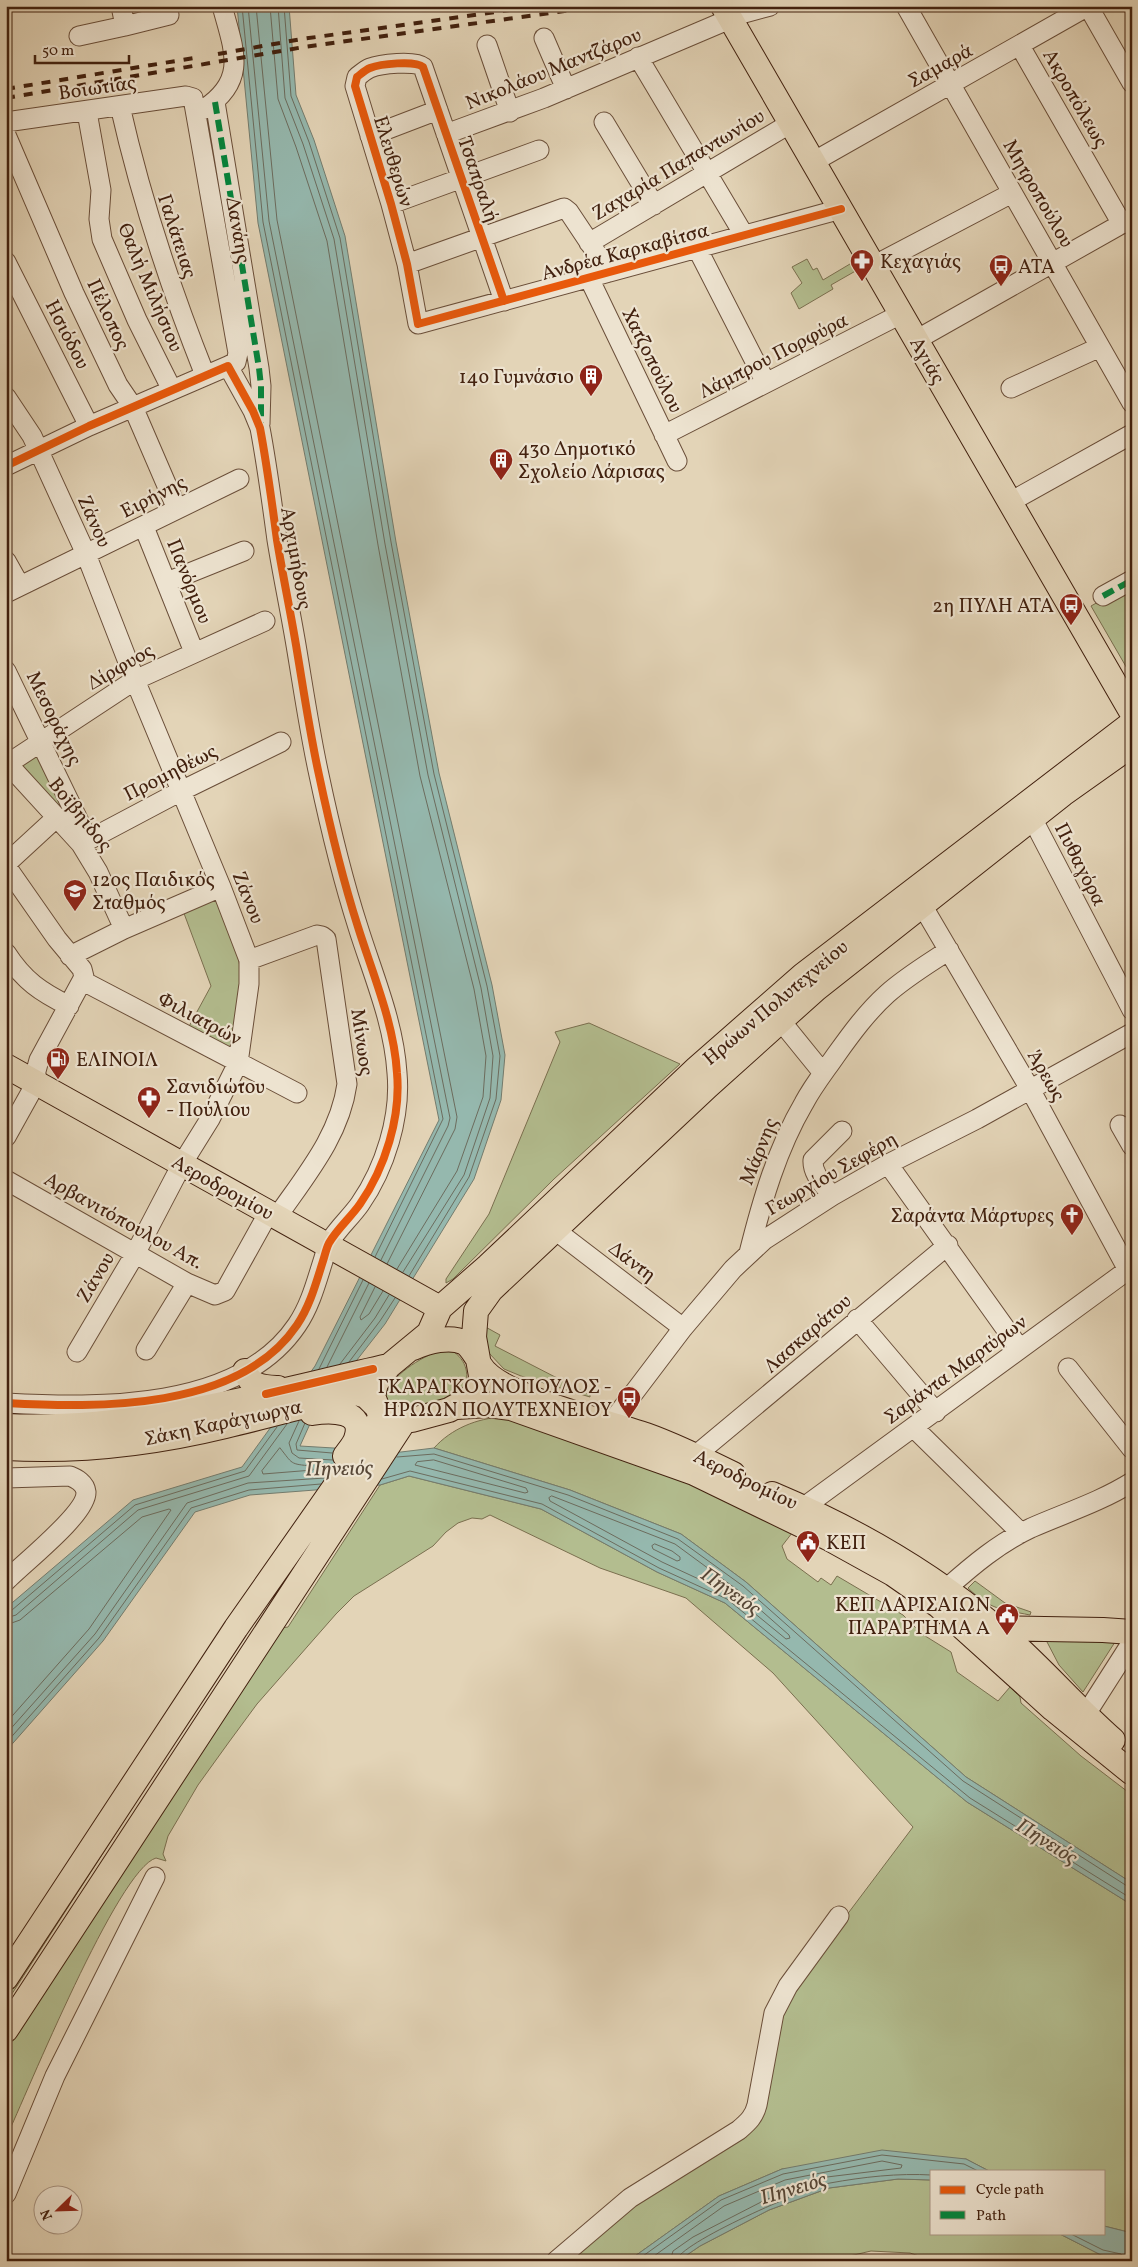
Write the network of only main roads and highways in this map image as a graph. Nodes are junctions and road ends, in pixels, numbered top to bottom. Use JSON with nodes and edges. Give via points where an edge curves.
{"nodes":[{"id":1,"x":727,"y":12,"type":"edge"},
{"id":2,"x":1132,"y":713,"type":"edge"},
{"id":3,"x":1132,"y":723,"type":"edge"},
{"id":4,"x":1132,"y":745,"type":"edge"},
{"id":5,"x":6,"y":1066,"type":"edge"},
{"id":6,"x":440,"y":1308,"type":"junction"},
{"id":7,"x":474,"y":1322,"type":"junction"},
{"id":8,"x":411,"y":1348,"type":"junction"},
{"id":9,"x":479,"y":1362,"type":"junction"},
{"id":10,"x":381,"y":1368,"type":"junction"},
{"id":11,"x":245,"y":1371,"type":"road end"},
{"id":12,"x":276,"y":1396,"type":"junction"},
{"id":13,"x":456,"y":1407,"type":"junction"},
{"id":14,"x":380,"y":1408,"type":"junction"},
{"id":15,"x":6,"y":1426,"type":"edge"},
{"id":16,"x":371,"y":1441,"type":"junction"},
{"id":17,"x":6,"y":1448,"type":"edge"},
{"id":18,"x":996,"y":1628,"type":"junction"},
{"id":19,"x":966,"y":1630,"type":"junction"},
{"id":20,"x":1132,"y":1632,"type":"edge"},
{"id":21,"x":1132,"y":1756,"type":"edge"},
{"id":22,"x":1132,"y":1773,"type":"edge"},
{"id":23,"x":6,"y":1978,"type":"edge"},
{"id":24,"x":6,"y":2030,"type":"edge"}],
"edges":[{"from":1,"to":2,"type":"main road","name":"Αγιάς"},
{"from":3,"to":6,"type":"main road","name":"Ηρώων Πολυτεχνείου","via":[[759,1012]]},
{"from":4,"to":7,"type":"main road","name":"Ηρώων Πολυτεχνείου","via":[[1032,818],[780,1020],[492,1290],[477,1308]]},
{"from":5,"to":6,"type":"main road","name":"Αεροδρομίου"},
{"from":6,"to":7,"type":"main road","via":[[454,1303],[460,1305]]},
{"from":6,"to":8,"type":"main road","via":[[432,1328]]},
{"from":7,"to":9,"type":"main road"},
{"from":8,"to":9,"type":"main road","via":[[433,1342],[459,1341],[468,1346]]},
{"from":8,"to":10,"type":"main road"},
{"from":9,"to":13,"type":"main road","via":[[481,1376],[476,1392]]},
{"from":9,"to":18,"type":"main road","name":"Αεροδρομίου","via":[[492,1378],[535,1399],[611,1423],[696,1456],[855,1532],[947,1588]]},
{"from":10,"to":12,"type":"main road","name":"Σάκη Καράγιωργα"},
{"from":10,"to":14,"type":"main road","via":[[374,1386]]},
{"from":11,"to":12,"type":"main road","via":[[253,1384]]},
{"from":12,"to":14,"type":"main road","name":"Σάκη Καράγιωργα"},
{"from":12,"to":15,"type":"main road","name":"Σάκη Καράγιωργα","via":[[138,1420]]},
{"from":12,"to":16,"type":"main road","via":[[298,1415],[328,1410],[345,1412]]},
{"from":12,"to":17,"type":"main road","name":"Σάκη Καράγιωργα","via":[[246,1421],[193,1433],[143,1441]]},
{"from":13,"to":14,"type":"main road","via":[[419,1419]]},
{"from":13,"to":19,"type":"main road","name":"Αεροδρομίου","via":[[488,1405],[511,1408],[694,1473],[870,1561],[926,1596]]},
{"from":14,"to":16,"type":"main road"},
{"from":16,"to":23,"type":"main road","via":[[340,1479],[236,1628]]},
{"from":16,"to":24,"type":"main road","via":[[270,1628]]},
{"from":18,"to":19,"type":"main road"},
{"from":18,"to":20,"type":"main road"},
{"from":18,"to":21,"type":"main road","name":"Αεροδρομίου"},
{"from":19,"to":22,"type":"main road","name":"Αεροδρομίου","via":[[1053,1709]]}]}
